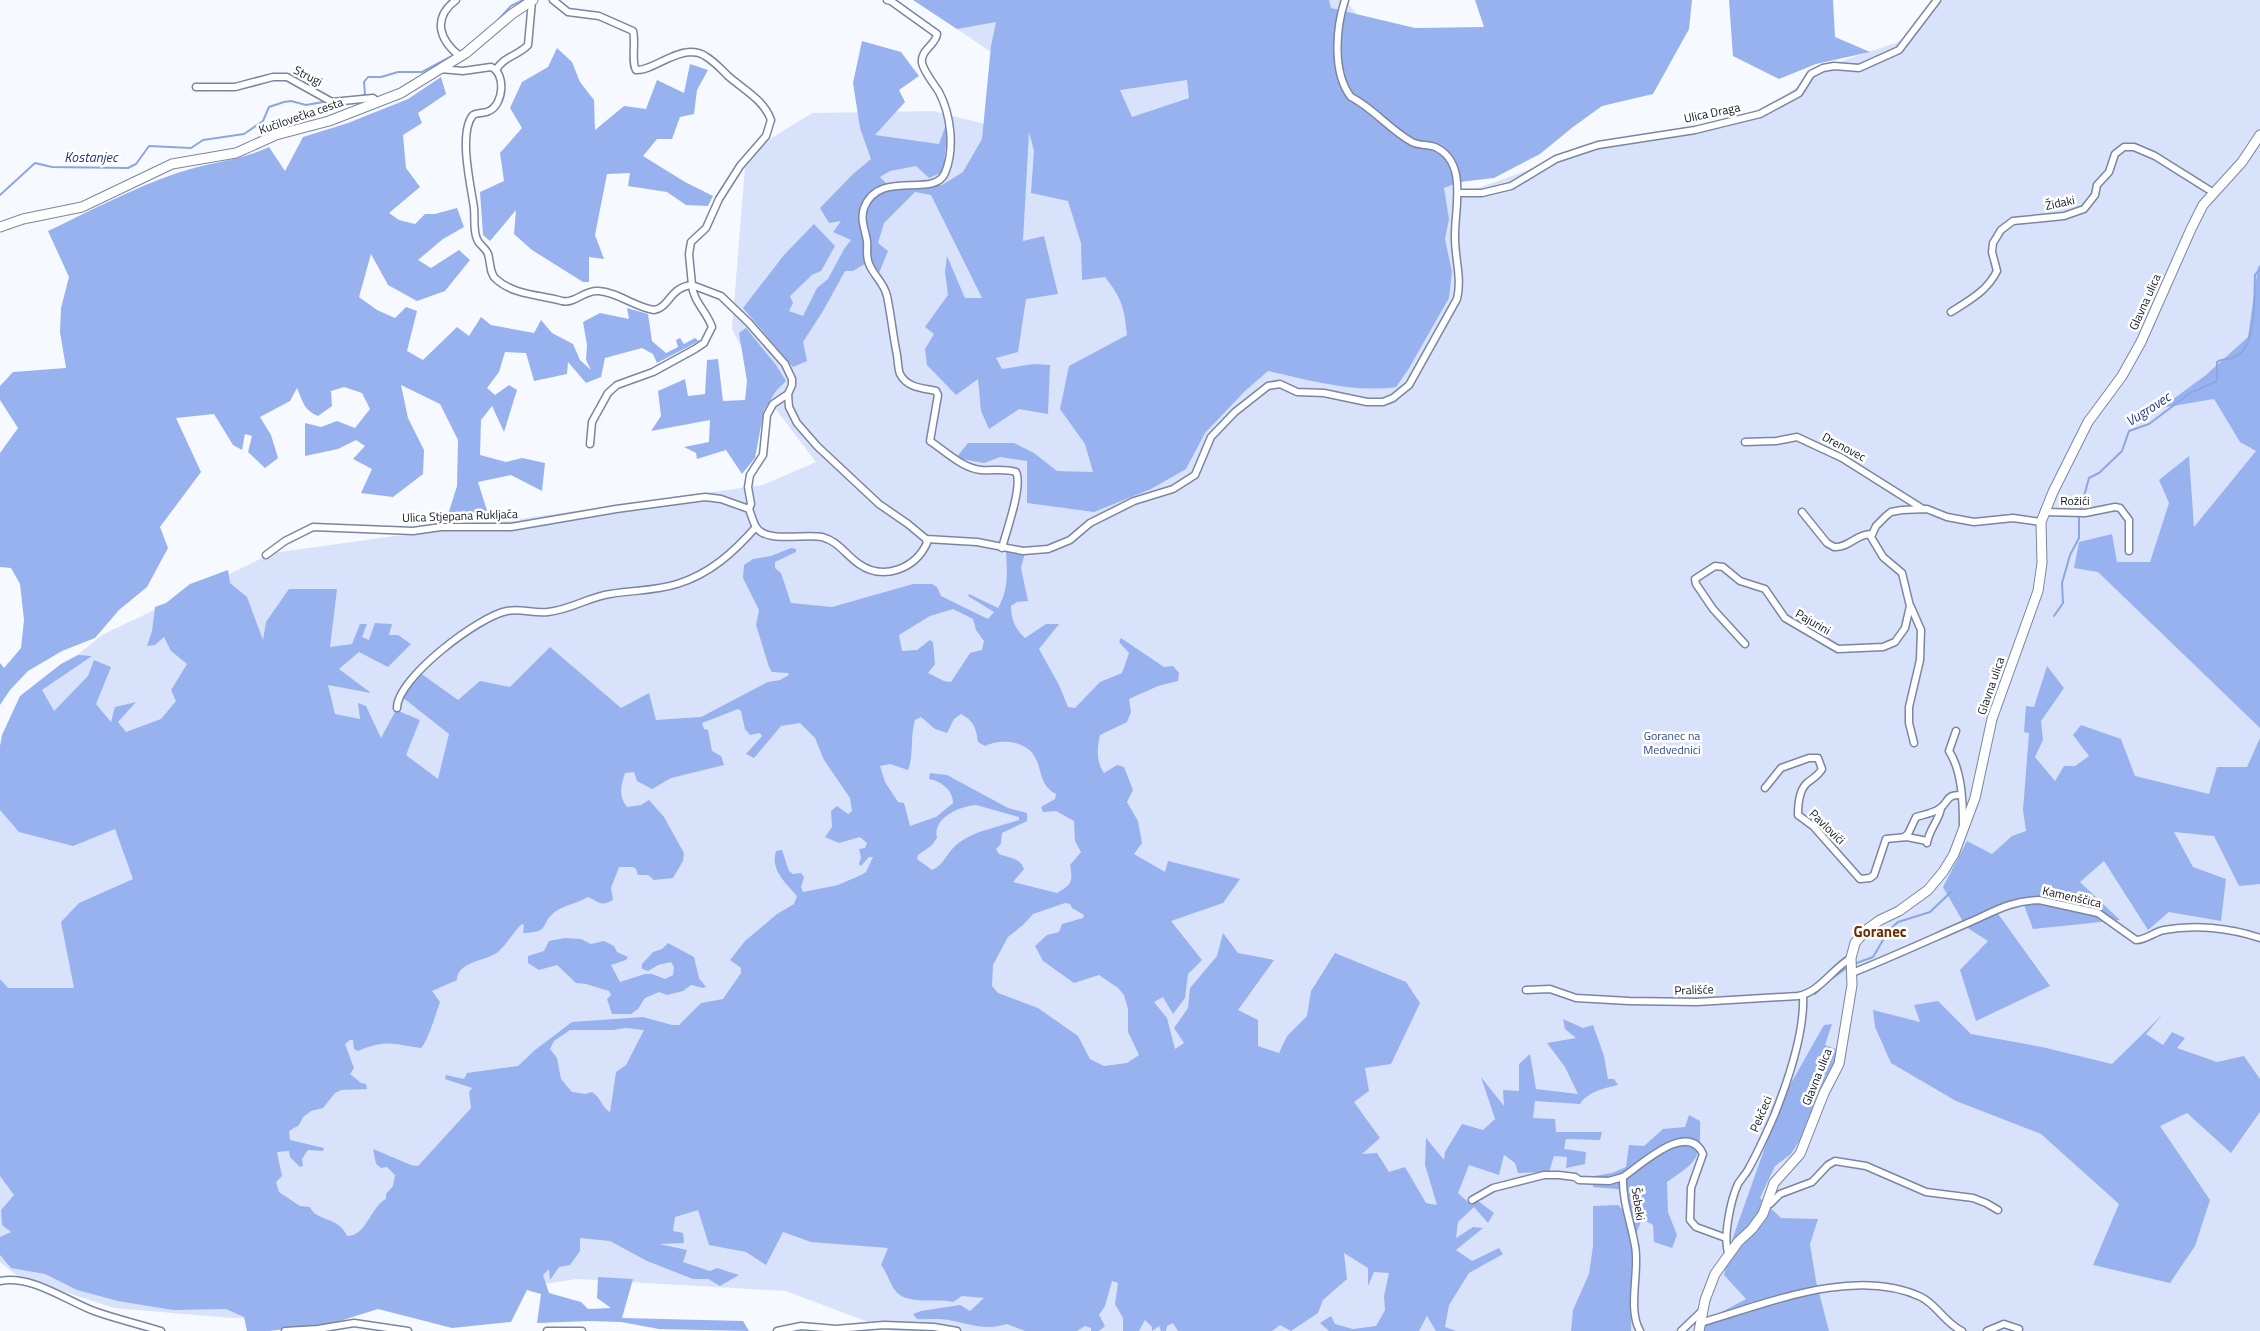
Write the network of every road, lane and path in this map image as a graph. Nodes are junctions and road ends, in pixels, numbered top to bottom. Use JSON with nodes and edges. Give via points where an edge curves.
{"nodes":[{"id":1,"x":456,"y":0,"type":"edge"},
{"id":2,"x":533,"y":0,"type":"edge"},
{"id":3,"x":554,"y":0,"type":"edge"},
{"id":4,"x":887,"y":0,"type":"edge"},
{"id":5,"x":1344,"y":0,"type":"edge"},
{"id":6,"x":1937,"y":0,"type":"edge"},
{"id":7,"x":461,"y":57,"type":"junction"},
{"id":8,"x":440,"y":70,"type":"junction"},
{"id":9,"x":496,"y":70,"type":"junction"},
{"id":10,"x":196,"y":87,"type":"dead end"},
{"id":11,"x":378,"y":102,"type":"junction"},
{"id":12,"x":2260,"y":135,"type":"edge"},
{"id":13,"x":1458,"y":193,"type":"junction"},
{"id":14,"x":2214,"y":193,"type":"junction"},
{"id":15,"x":0,"y":227,"type":"edge"},
{"id":16,"x":692,"y":285,"type":"junction"},
{"id":17,"x":1951,"y":312,"type":"dead end"},
{"id":18,"x":788,"y":394,"type":"junction"},
{"id":19,"x":1745,"y":442,"type":"dead end"},
{"id":20,"x":590,"y":444,"type":"dead end"},
{"id":21,"x":749,"y":509,"type":"junction"},
{"id":22,"x":1923,"y":509,"type":"junction"},
{"id":23,"x":1802,"y":512,"type":"dead end"},
{"id":24,"x":2044,"y":512,"type":"junction"},
{"id":25,"x":2041,"y":522,"type":"junction"},
{"id":26,"x":756,"y":527,"type":"junction"},
{"id":27,"x":1871,"y":534,"type":"junction"},
{"id":28,"x":926,"y":539,"type":"junction"},
{"id":29,"x":1002,"y":548,"type":"junction"},
{"id":30,"x":2130,"y":551,"type":"dead end"},
{"id":31,"x":266,"y":555,"type":"dead end"},
{"id":32,"x":1910,"y":606,"type":"junction"},
{"id":33,"x":1745,"y":644,"type":"dead end"},
{"id":34,"x":397,"y":708,"type":"dead end"},
{"id":35,"x":1956,"y":731,"type":"dead end"},
{"id":36,"x":1914,"y":743,"type":"dead end"},
{"id":37,"x":1765,"y":788,"type":"dead end"},
{"id":38,"x":1961,"y":795,"type":"junction"},
{"id":39,"x":1941,"y":808,"type":"junction"},
{"id":40,"x":1963,"y":831,"type":"junction"},
{"id":41,"x":1904,"y":837,"type":"junction"},
{"id":42,"x":2260,"y":938,"type":"edge"},
{"id":43,"x":1852,"y":963,"type":"junction"},
{"id":44,"x":1526,"y":990,"type":"dead end"},
{"id":45,"x":1803,"y":995,"type":"junction"},
{"id":46,"x":1623,"y":1177,"type":"junction"},
{"id":47,"x":1472,"y":1200,"type":"dead end"},
{"id":48,"x":1767,"y":1204,"type":"junction"},
{"id":49,"x":1998,"y":1210,"type":"dead end"},
{"id":50,"x":1726,"y":1238,"type":"junction"},
{"id":51,"x":1729,"y":1254,"type":"junction"},
{"id":52,"x":0,"y":1281,"type":"edge"},
{"id":53,"x":1703,"y":1310,"type":"junction"},
{"id":54,"x":1700,"y":1327,"type":"edge"},
{"id":55,"x":2019,"y":1329,"type":"dead end"},
{"id":56,"x":161,"y":1331,"type":"edge"},
{"id":57,"x":285,"y":1331,"type":"edge"},
{"id":58,"x":408,"y":1331,"type":"edge"},
{"id":59,"x":547,"y":1331,"type":"edge"},
{"id":60,"x":582,"y":1331,"type":"edge"},
{"id":61,"x":777,"y":1331,"type":"edge"},
{"id":62,"x":957,"y":1331,"type":"edge"},
{"id":63,"x":1640,"y":1331,"type":"edge"},
{"id":64,"x":1681,"y":1331,"type":"edge"},
{"id":65,"x":1962,"y":1331,"type":"edge"},
{"id":66,"x":1987,"y":1331,"type":"edge"}],
"edges":[{"from":1,"to":7,"type":"street","via":[[444,12],[441,33],[447,45]]},
{"from":2,"to":7,"type":"street","name":"Kučilovečka cesta"},
{"from":2,"to":9,"type":"street","via":[[528,45],[505,58]]},
{"from":3,"to":16,"type":"street","via":[[568,12],[599,16],[633,31],[636,70],[677,54],[700,53],[753,96],[770,115],[769,130],[732,177],[706,228],[691,242]]},
{"from":4,"to":29,"type":"street","via":[[937,34],[924,53],[922,64],[947,113],[949,150],[944,175],[937,182],[894,185],[879,189],[871,198],[864,207],[862,227],[867,241],[866,255],[886,294],[900,373],[913,386],[936,391],[938,395],[930,441],[968,466],[980,470],[1009,470],[1018,475]]},
{"from":5,"to":13,"type":"street","via":[[1336,38],[1345,89],[1414,143],[1435,147],[1446,156],[1456,173]]},
{"from":6,"to":13,"type":"street","name":"Ulica Draga","via":[[1892,54],[1859,68],[1822,68],[1811,74],[1799,92],[1760,114],[1695,130],[1598,145],[1556,159],[1505,188],[1482,193]]},
{"from":7,"to":8,"type":"street","name":"Kučilovečka cesta"},
{"from":8,"to":9,"type":"street","via":[[464,71],[490,66]]},
{"from":8,"to":11,"type":"street","name":"Kučilovečka cesta","via":[[401,93]]},
{"from":9,"to":16,"type":"street","via":[[501,83],[498,100],[489,111],[473,115],[467,124],[466,135],[476,236],[488,253],[496,279],[515,289],[562,301],[568,302],[599,291],[654,310],[661,308],[680,288]]},
{"from":10,"to":11,"type":"street","name":"Strugi","via":[[235,87],[273,77],[287,77],[332,102],[373,98]]},
{"from":11,"to":15,"type":"street","name":"Kučilovečka cesta","via":[[329,121],[276,135],[236,153],[172,164],[82,206]]},
{"from":12,"to":14,"type":"street","name":"Glavna ulica","via":[[2242,162]]},
{"from":13,"to":29,"type":"street","via":[[1454,220],[1460,289],[1423,362],[1402,393],[1383,402],[1367,402],[1324,393],[1297,392],[1280,384],[1268,386],[1235,412],[1212,437],[1195,475],[1173,489],[1134,501],[1090,523],[1070,540],[1048,549],[1022,552]]},
{"from":14,"to":17,"type":"street","name":"Židaki","via":[[2162,160],[2134,147],[2124,147],[2115,154],[2110,172],[2097,185],[2096,195],[2084,209],[2064,216],[2013,221],[2001,230],[1993,243],[1997,271],[1994,277],[1986,288]]},
{"from":14,"to":24,"type":"street","name":"Glavna ulica","via":[[2191,229],[2141,342],[2122,376],[2088,422]]},
{"from":16,"to":18,"type":"street","via":[[722,296],[749,323],[785,364],[792,379]]},
{"from":16,"to":20,"type":"street","via":[[694,298],[708,316],[712,327],[710,334],[695,349],[653,372],[618,385],[608,393],[592,422]]},
{"from":18,"to":21,"type":"street","via":[[773,404],[767,415],[763,455],[750,475]]},
{"from":18,"to":28,"type":"street","via":[[789,407],[797,423],[817,446],[879,504]]},
{"from":19,"to":22,"type":"street","name":"Drenovec","via":[[1776,442],[1796,436],[1842,458]]},
{"from":21,"to":26,"type":"street"},
{"from":21,"to":31,"type":"street","name":"Ulica Stjepana Rukljača","via":[[705,497],[511,527],[441,527],[413,531],[313,527]]},
{"from":22,"to":25,"type":"street","via":[[1974,522],[2013,518]]},
{"from":22,"to":27,"type":"street","via":[[1891,512]]},
{"from":23,"to":27,"type":"street","via":[[1834,547],[1848,545],[1863,534]]},
{"from":24,"to":25,"type":"street","name":"Glavna ulica"},
{"from":24,"to":30,"type":"street","name":"Rožići","via":[[2085,513],[2120,508],[2129,520]]},
{"from":25,"to":40,"type":"street","name":"Glavna ulica","via":[[2042,563],[2038,590],[1992,719],[1975,798]]},
{"from":26,"to":28,"type":"street","via":[[763,533],[784,537],[821,536],[833,541],[867,568],[892,572],[916,559],[927,543]]},
{"from":26,"to":34,"type":"street","via":[[726,559],[680,584],[609,594],[548,612],[507,610],[484,620],[410,678],[397,701]]},
{"from":27,"to":32,"type":"street","name":"Pajurini","via":[[1883,557],[1902,573]]},
{"from":28,"to":29,"type":"street","via":[[977,542]]},
{"from":32,"to":33,"type":"street","name":"Pajurini","via":[[1905,628],[1895,642],[1875,648],[1838,649],[1786,618],[1764,590],[1740,581],[1723,567],[1715,566],[1695,579],[1696,584],[1713,609]]},
{"from":32,"to":36,"type":"street","name":"Pajurini","via":[[1921,630],[1920,660],[1909,707]]},
{"from":35,"to":38,"type":"street","via":[[1949,751]]},
{"from":37,"to":41,"type":"street","name":"Pavlovići","via":[[1780,768],[1815,756],[1818,758],[1822,769],[1805,784],[1798,815],[1813,826],[1860,879],[1874,876],[1886,839]]},
{"from":38,"to":39,"type":"street","via":[[1946,798]]},
{"from":38,"to":40,"type":"street"},
{"from":39,"to":41,"type":"street","via":[[1916,818]]},
{"from":39,"to":41,"type":"street","via":[[1927,842]]},
{"from":40,"to":43,"type":"street","name":"Glavna ulica","via":[[1954,854],[1928,890],[1858,938]]},
{"from":42,"to":43,"type":"street","name":"Kamenščica","via":[[2209,928],[2182,927],[2158,931],[2136,940],[2098,913],[2029,900],[1996,908],[1907,951]]},
{"from":43,"to":45,"type":"street","via":[[1841,964]]},
{"from":43,"to":48,"type":"street","name":"Glavna ulica","via":[[1852,985],[1838,1064],[1800,1154],[1774,1183]]},
{"from":44,"to":45,"type":"street","name":"Prališće","via":[[1550,989],[1576,998],[1663,1002]]},
{"from":45,"to":50,"type":"street","name":"Pekčeci","via":[[1799,1042],[1786,1084],[1766,1134],[1738,1184]]},
{"from":46,"to":47,"type":"street","name":"Šebeki","via":[[1609,1181],[1544,1175],[1493,1188]]},
{"from":46,"to":50,"type":"street","via":[[1651,1156],[1675,1144],[1688,1141],[1696,1144],[1703,1154],[1691,1188],[1690,1220],[1702,1230]]},
{"from":46,"to":63,"type":"street","name":"Šebeki","via":[[1624,1202],[1636,1247],[1634,1299]]},
{"from":48,"to":49,"type":"street","name":"Glavna ulica","via":[[1780,1194],[1812,1182],[1836,1161],[1866,1166],[1921,1190],[1973,1198]]},
{"from":48,"to":51,"type":"street","name":"Glavna ulica","via":[[1752,1229]]},
{"from":50,"to":51,"type":"street","name":"Pekčeci"},
{"from":51,"to":53,"type":"street","name":"Glavna ulica","via":[[1715,1274]]},
{"from":52,"to":56,"type":"street","via":[[6,1279],[39,1286],[97,1312]]},
{"from":53,"to":54,"type":"street","name":"Glavna ulica"},
{"from":53,"to":64,"type":"street"},
{"from":54,"to":65,"type":"street","via":[[1754,1306],[1832,1287],[1863,1284],[1884,1286],[1920,1297]]},
{"from":55,"to":66,"type":"street","via":[[2004,1324]]},
{"from":57,"to":58,"type":"street","via":[[354,1324]]},
{"from":59,"to":60,"type":"street"},
{"from":61,"to":62,"type":"street","via":[[802,1326],[836,1329],[884,1325]]}]}
